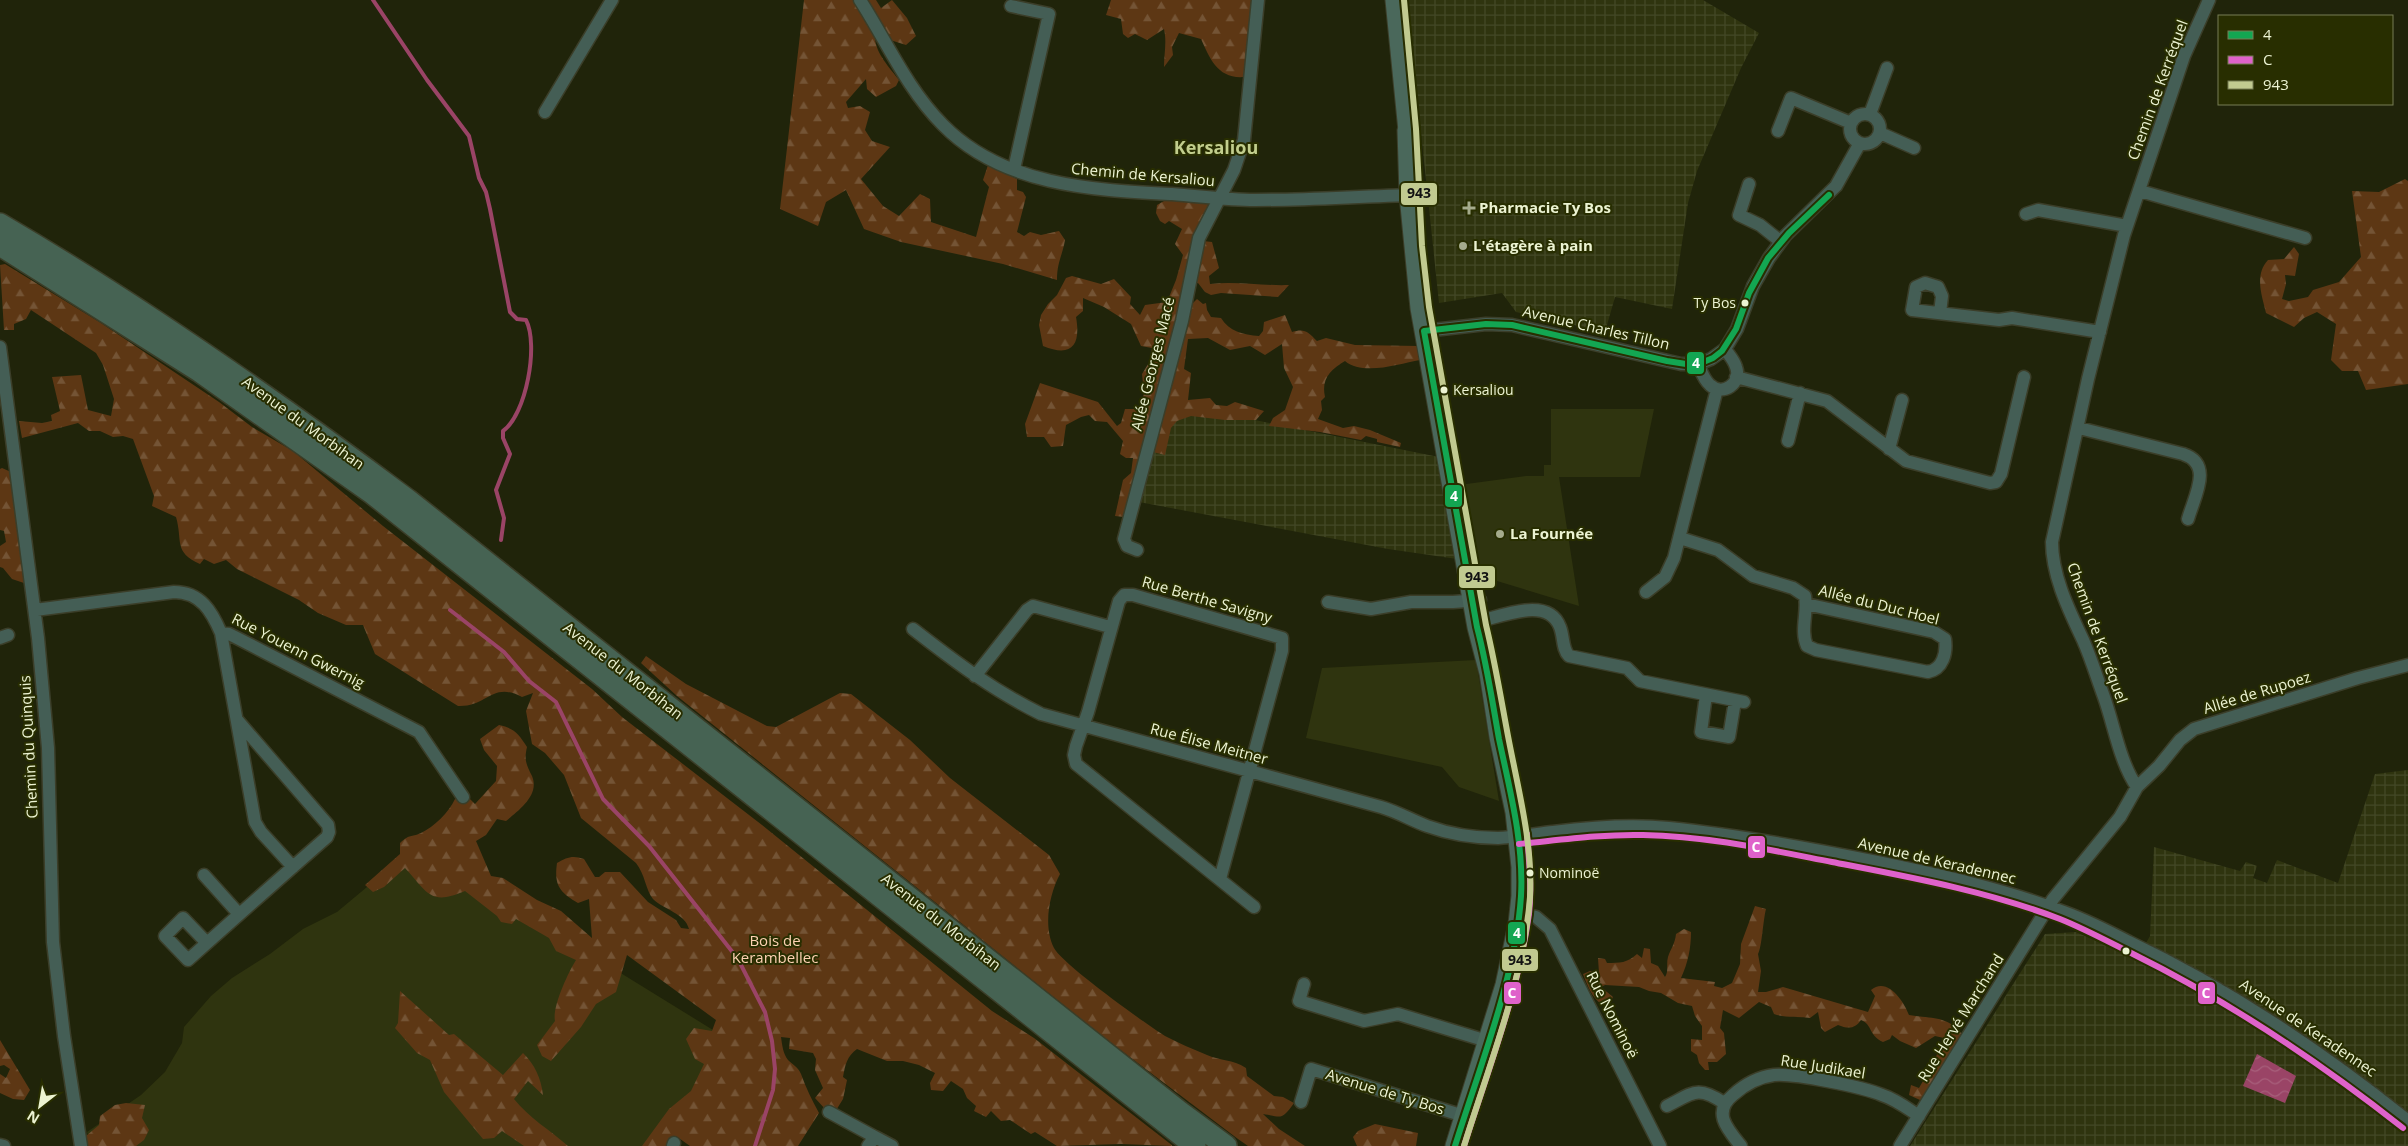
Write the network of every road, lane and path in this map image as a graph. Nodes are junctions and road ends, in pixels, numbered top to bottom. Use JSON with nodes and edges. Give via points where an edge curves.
{"nodes":[{"id":1,"x":612,"y":0,"type":"edge"},
{"id":2,"x":860,"y":0,"type":"edge"},
{"id":3,"x":1258,"y":0,"type":"edge"},
{"id":4,"x":1395,"y":0,"type":"edge"},
{"id":5,"x":2209,"y":0,"type":"edge"},
{"id":6,"x":1011,"y":6,"type":"dead end"},
{"id":7,"x":1887,"y":68,"type":"dead end"},
{"id":8,"x":545,"y":112,"type":"dead end"},
{"id":9,"x":1870,"y":114,"type":"junction"},
{"id":10,"x":1851,"y":123,"type":"junction"},
{"id":11,"x":1778,"y":131,"type":"dead end"},
{"id":12,"x":1880,"y":134,"type":"junction"},
{"id":13,"x":1860,"y":143,"type":"junction"},
{"id":14,"x":1914,"y":148,"type":"dead end"},
{"id":15,"x":1014,"y":168,"type":"junction"},
{"id":16,"x":1749,"y":184,"type":"dead end"},
{"id":17,"x":2140,"y":191,"type":"junction"},
{"id":18,"x":1413,"y":195,"type":"junction"},
{"id":19,"x":1219,"y":199,"type":"junction"},
{"id":20,"x":2026,"y":214,"type":"dead end"},
{"id":21,"x":0,"y":224,"type":"edge"},
{"id":22,"x":2127,"y":226,"type":"junction"},
{"id":23,"x":2306,"y":238,"type":"dead end"},
{"id":24,"x":1780,"y":241,"type":"junction"},
{"id":25,"x":0,"y":245,"type":"edge"},
{"id":26,"x":1940,"y":313,"type":"dead end"},
{"id":27,"x":1429,"y":330,"type":"junction"},
{"id":28,"x":2100,"y":332,"type":"junction"},
{"id":29,"x":0,"y":347,"type":"edge"},
{"id":30,"x":1725,"y":350,"type":"junction"},
{"id":31,"x":1698,"y":364,"type":"junction"},
{"id":32,"x":1736,"y":377,"type":"junction"},
{"id":33,"x":2024,"y":377,"type":"dead end"},
{"id":34,"x":1717,"y":389,"type":"junction"},
{"id":35,"x":1800,"y":393,"type":"junction"},
{"id":36,"x":1902,"y":400,"type":"dead end"},
{"id":37,"x":2078,"y":428,"type":"junction"},
{"id":38,"x":1788,"y":441,"type":"dead end"},
{"id":39,"x":1889,"y":449,"type":"junction"},
{"id":40,"x":2188,"y":519,"type":"dead end"},
{"id":41,"x":1680,"y":538,"type":"junction"},
{"id":42,"x":1137,"y":550,"type":"dead end"},
{"id":43,"x":1646,"y":592,"type":"dead end"},
{"id":44,"x":1476,"y":600,"type":"junction"},
{"id":45,"x":1328,"y":602,"type":"dead end"},
{"id":46,"x":1806,"y":604,"type":"junction"},
{"id":47,"x":35,"y":610,"type":"junction"},
{"id":48,"x":1480,"y":621,"type":"junction"},
{"id":49,"x":1110,"y":627,"type":"junction"},
{"id":50,"x":913,"y":629,"type":"dead end"},
{"id":51,"x":221,"y":634,"type":"junction"},
{"id":52,"x":2408,"y":666,"type":"edge"},
{"id":53,"x":974,"y":676,"type":"junction"},
{"id":54,"x":1706,"y":695,"type":"junction"},
{"id":55,"x":238,"y":721,"type":"junction"},
{"id":56,"x":1083,"y":727,"type":"junction"},
{"id":57,"x":1250,"y":772,"type":"junction"},
{"id":58,"x":2137,"y":787,"type":"junction"},
{"id":59,"x":464,"y":797,"type":"dead end"},
{"id":60,"x":1518,"y":835,"type":"junction"},
{"id":61,"x":293,"y":867,"type":"junction"},
{"id":62,"x":204,"y":875,"type":"dead end"},
{"id":63,"x":1220,"y":879,"type":"junction"},
{"id":64,"x":2049,"y":906,"type":"junction"},
{"id":65,"x":1254,"y":907,"type":"dead end"},
{"id":66,"x":1520,"y":913,"type":"junction"},
{"id":67,"x":239,"y":914,"type":"junction"},
{"id":68,"x":207,"y":943,"type":"dead end"},
{"id":69,"x":1304,"y":984,"type":"dead end"},
{"id":70,"x":1487,"y":1041,"type":"junction"},
{"id":71,"x":1301,"y":1102,"type":"dead end"},
{"id":72,"x":1724,"y":1104,"type":"junction"},
{"id":73,"x":1667,"y":1106,"type":"dead end"},
{"id":74,"x":829,"y":1112,"type":"dead end"},
{"id":75,"x":1464,"y":1116,"type":"junction"},
{"id":76,"x":1919,"y":1116,"type":"junction"},
{"id":77,"x":2408,"y":1121,"type":"edge"},
{"id":78,"x":871,"y":1141,"type":"edge"},
{"id":79,"x":0,"y":1145,"type":"edge"},
{"id":80,"x":4,"y":1146,"type":"edge"},
{"id":81,"x":81,"y":1146,"type":"edge"},
{"id":82,"x":892,"y":1146,"type":"edge"},
{"id":83,"x":1195,"y":1146,"type":"edge"},
{"id":84,"x":1226,"y":1146,"type":"edge"},
{"id":85,"x":1455,"y":1146,"type":"edge"},
{"id":86,"x":1660,"y":1146,"type":"edge"},
{"id":87,"x":1741,"y":1146,"type":"edge"},
{"id":88,"x":1900,"y":1146,"type":"edge"}],
"edges":[{"from":1,"to":8,"type":"street"},
{"from":2,"to":15,"type":"street","name":"Chemin de Kersaliou","via":[[899,68],[932,114],[955,136],[990,158]]},
{"from":3,"to":19,"type":"street","name":"Allée Georges Macé","via":[[1244,140]]},
{"from":4,"to":18,"type":"main road","name":"Avenue de Ty Bos"},
{"from":5,"to":17,"type":"street","name":"Chemin de Kerréquel","via":[[2184,56]]},
{"from":6,"to":15,"type":"street","via":[[1049,14]]},
{"from":7,"to":9,"type":"street"},
{"from":9,"to":10,"type":"street","via":[[1861,114]]},
{"from":9,"to":12,"type":"street","via":[[1880,124]]},
{"from":10,"to":11,"type":"street","via":[[1791,98]]},
{"from":10,"to":13,"type":"street","via":[[1850,134]]},
{"from":12,"to":13,"type":"street","via":[[1870,143]]},
{"from":12,"to":14,"type":"street"},
{"from":13,"to":24,"type":"street","via":[[1836,186]]},
{"from":15,"to":19,"type":"street","name":"Chemin de Kersaliou","via":[[1078,187]]},
{"from":16,"to":24,"type":"street","via":[[1739,215],[1760,225]]},
{"from":17,"to":22,"type":"street","name":"Chemin de Kerréquel"},
{"from":17,"to":23,"type":"street"},
{"from":18,"to":19,"type":"street","name":"Chemin de Kersaliou"},
{"from":18,"to":27,"type":"main road","name":"Avenue de Ty Bos","via":[[1414,262]]},
{"from":19,"to":42,"type":"street","name":"Allée Georges Macé","via":[[1202,227],[1196,245],[1182,321],[1124,539],[1127,546]]},
{"from":20,"to":22,"type":"street","via":[[2038,210]]},
{"from":21,"to":84,"type":"highway","name":"Avenue du Morbihan","via":[[171,330],[314,429],[416,506]]},
{"from":22,"to":28,"type":"street","name":"Chemin de Kerréquel"},
{"from":24,"to":30,"type":"street","via":[[1753,286],[1737,329]]},
{"from":25,"to":83,"type":"highway","name":"Avenue du Morbihan","via":[[199,371],[373,494]]},
{"from":26,"to":28,"type":"street","via":[[1999,320],[2012,318]]},
{"from":27,"to":31,"type":"street","name":"Avenue Charles Tillon","via":[[1486,324],[1517,325],[1667,361]]},
{"from":27,"to":44,"type":"main road","name":"Avenue de Ty Bos"},
{"from":28,"to":37,"type":"street","name":"Chemin de Kerréquel"},
{"from":29,"to":47,"type":"street","name":"Chemin du Quinquis"},
{"from":30,"to":31,"type":"street"},
{"from":30,"to":32,"type":"street","via":[[1736,367]]},
{"from":31,"to":34,"type":"street","via":[[1709,385]]},
{"from":32,"to":34,"type":"street","via":[[1728,388]]},
{"from":32,"to":35,"type":"street"},
{"from":33,"to":39,"type":"street","via":[[2001,474],[1996,482],[1920,466],[1902,459]]},
{"from":34,"to":41,"type":"street"},
{"from":35,"to":38,"type":"street"},
{"from":35,"to":39,"type":"street","via":[[1831,403]]},
{"from":36,"to":39,"type":"street"},
{"from":37,"to":40,"type":"street","via":[[2195,460],[2201,474]]},
{"from":37,"to":58,"type":"street","name":"Chemin de Kerréquel","via":[[2054,528],[2053,556],[2076,629]]},
{"from":41,"to":43,"type":"street","via":[[1668,573]]},
{"from":41,"to":46,"type":"street","name":"Allée du Duc Hoel","via":[[1718,550],[1753,576],[1793,588],[1805,596]]},
{"from":44,"to":45,"type":"street","via":[[1411,602],[1365,609]]},
{"from":44,"to":48,"type":"main road","name":"Avenue de Ty Bos"},
{"from":46,"to":46,"type":"street","name":"Allée du Duc Hoel","via":[[1934,632],[1945,639],[1942,663],[1935,671],[1928,672],[1806,646],[1803,636]]},
{"from":47,"to":51,"type":"street","name":"Rue Youenn Gwernig","via":[[180,592],[208,606]]},
{"from":47,"to":81,"type":"street","name":"Chemin du Quinquis","via":[[48,748],[53,942]]},
{"from":48,"to":54,"type":"street","via":[[1543,610],[1556,620],[1565,651],[1570,656],[1627,668],[1640,681]]},
{"from":48,"to":60,"type":"main road","name":"Avenue de Ty Bos"},
{"from":49,"to":53,"type":"street","via":[[1033,606],[1026,610]]},
{"from":49,"to":56,"type":"street","name":"Rue Berthe Savigny"},
{"from":49,"to":57,"type":"street","name":"Rue Berthe Savigny","via":[[1124,595],[1282,638],[1282,650]]},
{"from":50,"to":53,"type":"street","name":"Rue Élise Meitner"},
{"from":51,"to":55,"type":"street"},
{"from":51,"to":59,"type":"street","name":"Rue Youenn Gwernig","via":[[240,638],[418,732]]},
{"from":52,"to":58,"type":"street","name":"Allée de Rupoez","via":[[2358,678],[2194,729]]},
{"from":53,"to":56,"type":"street","name":"Rue Élise Meitner","via":[[1041,714]]},
{"from":54,"to":54,"type":"street","via":[[1740,701],[1729,737],[1701,732]]},
{"from":55,"to":61,"type":"street","via":[[255,822],[260,832]]},
{"from":55,"to":61,"type":"street","via":[[329,828],[327,837]]},
{"from":56,"to":57,"type":"street","name":"Rue Élise Meitner"},
{"from":56,"to":63,"type":"street","name":"Rue Berthe Savigny","via":[[1074,755],[1076,764]]},
{"from":57,"to":60,"type":"street","name":"Rue Élise Meitner","via":[[1397,812],[1452,833],[1498,838]]},
{"from":57,"to":63,"type":"street"},
{"from":58,"to":64,"type":"street","via":[[2120,817]]},
{"from":60,"to":64,"type":"street","name":"Avenue de Keradennec","via":[[1624,826],[1705,832],[1788,844],[1927,873]]},
{"from":60,"to":66,"type":"main road","name":"Avenue de Ty Bos","via":[[1522,884]]},
{"from":61,"to":67,"type":"street"},
{"from":62,"to":67,"type":"street"},
{"from":63,"to":65,"type":"street"},
{"from":64,"to":76,"type":"street","name":"Rue Hervé Marchand"},
{"from":64,"to":77,"type":"street","name":"Avenue de Keradennec","via":[[2178,965],[2231,995],[2321,1054]]},
{"from":66,"to":70,"type":"main road","name":"Avenue de Ty Bos","via":[[1505,985]]},
{"from":66,"to":86,"type":"street","name":"Rue Nominoë","via":[[1536,917],[1550,930]]},
{"from":67,"to":68,"type":"street"},
{"from":69,"to":70,"type":"street","via":[[1299,1001],[1364,1021],[1398,1014]]},
{"from":70,"to":75,"type":"main road","name":"Avenue de Ty Bos"},
{"from":71,"to":75,"type":"street","name":"Avenue de Ty Bos","via":[[1311,1069]]},
{"from":72,"to":73,"type":"street","via":[[1705,1092],[1691,1094]]},
{"from":72,"to":76,"type":"street","name":"Rue Judikael","via":[[1738,1090],[1757,1080],[1782,1075],[1871,1091],[1891,1098]]},
{"from":72,"to":87,"type":"street","via":[[1722,1115]]},
{"from":74,"to":78,"type":"street"},
{"from":75,"to":85,"type":"main road","name":"Avenue de Ty Bos"},
{"from":76,"to":88,"type":"street","name":"Rue Hervé Marchand"},
{"from":78,"to":82,"type":"street"},
{"from":79,"to":80,"type":"street"}]}
